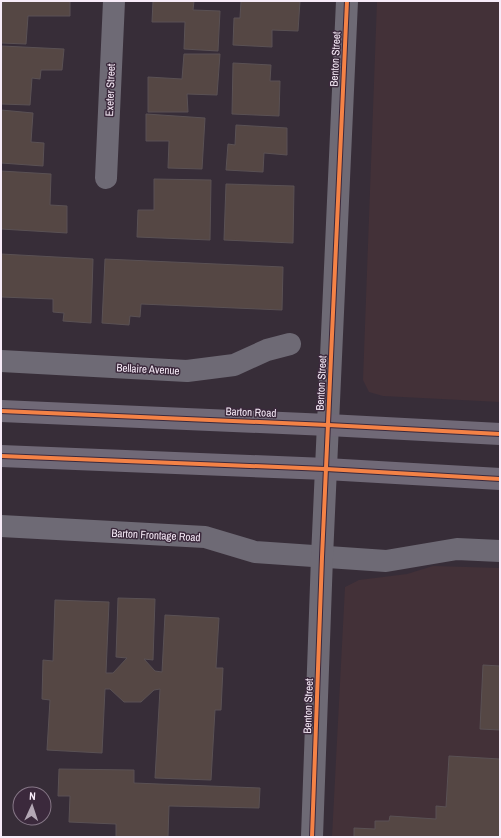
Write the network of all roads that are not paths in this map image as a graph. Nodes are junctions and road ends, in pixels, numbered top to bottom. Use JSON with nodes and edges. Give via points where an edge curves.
{"nodes":[{"id":1,"x":114,"y":1,"type":"edge"},
{"id":2,"x":347,"y":1,"type":"edge"},
{"id":3,"x":106,"y":178,"type":"dead end"},
{"id":4,"x":290,"y":344,"type":"dead end"},
{"id":5,"x":1,"y":360,"type":"edge"},
{"id":6,"x":1,"y":411,"type":"edge"},
{"id":7,"x":328,"y":425,"type":"junction"},
{"id":8,"x":500,"y":434,"type":"edge"},
{"id":9,"x":1,"y":456,"type":"edge"},
{"id":10,"x":326,"y":469,"type":"junction"},
{"id":11,"x":500,"y":479,"type":"edge"},
{"id":12,"x":1,"y":526,"type":"edge"},
{"id":13,"x":500,"y":550,"type":"edge"},
{"id":14,"x":322,"y":557,"type":"junction"},
{"id":15,"x":312,"y":837,"type":"edge"}],
"edges":[{"from":1,"to":3,"type":"street","name":"Exeter Street"},
{"from":2,"to":7,"type":"street","name":"Benton Street"},
{"from":4,"to":5,"type":"street","name":"Bellaire Avenue","via":[[267,350],[234,366],[188,371]]},
{"from":6,"to":7,"type":"main road","name":"Barton Road"},
{"from":7,"to":8,"type":"main road","name":"Barton Road"},
{"from":7,"to":10,"type":"street","name":"Benton Street"},
{"from":9,"to":10,"type":"main road"},
{"from":10,"to":11,"type":"main road"},
{"from":10,"to":14,"type":"street","name":"Benton Street"},
{"from":12,"to":14,"type":"street","name":"Barton Frontage Road","via":[[205,537],[255,552]]},
{"from":13,"to":14,"type":"street","name":"Barton Frontage Road","via":[[457,548],[386,560]]},
{"from":14,"to":15,"type":"street","name":"Benton Street"}]}
